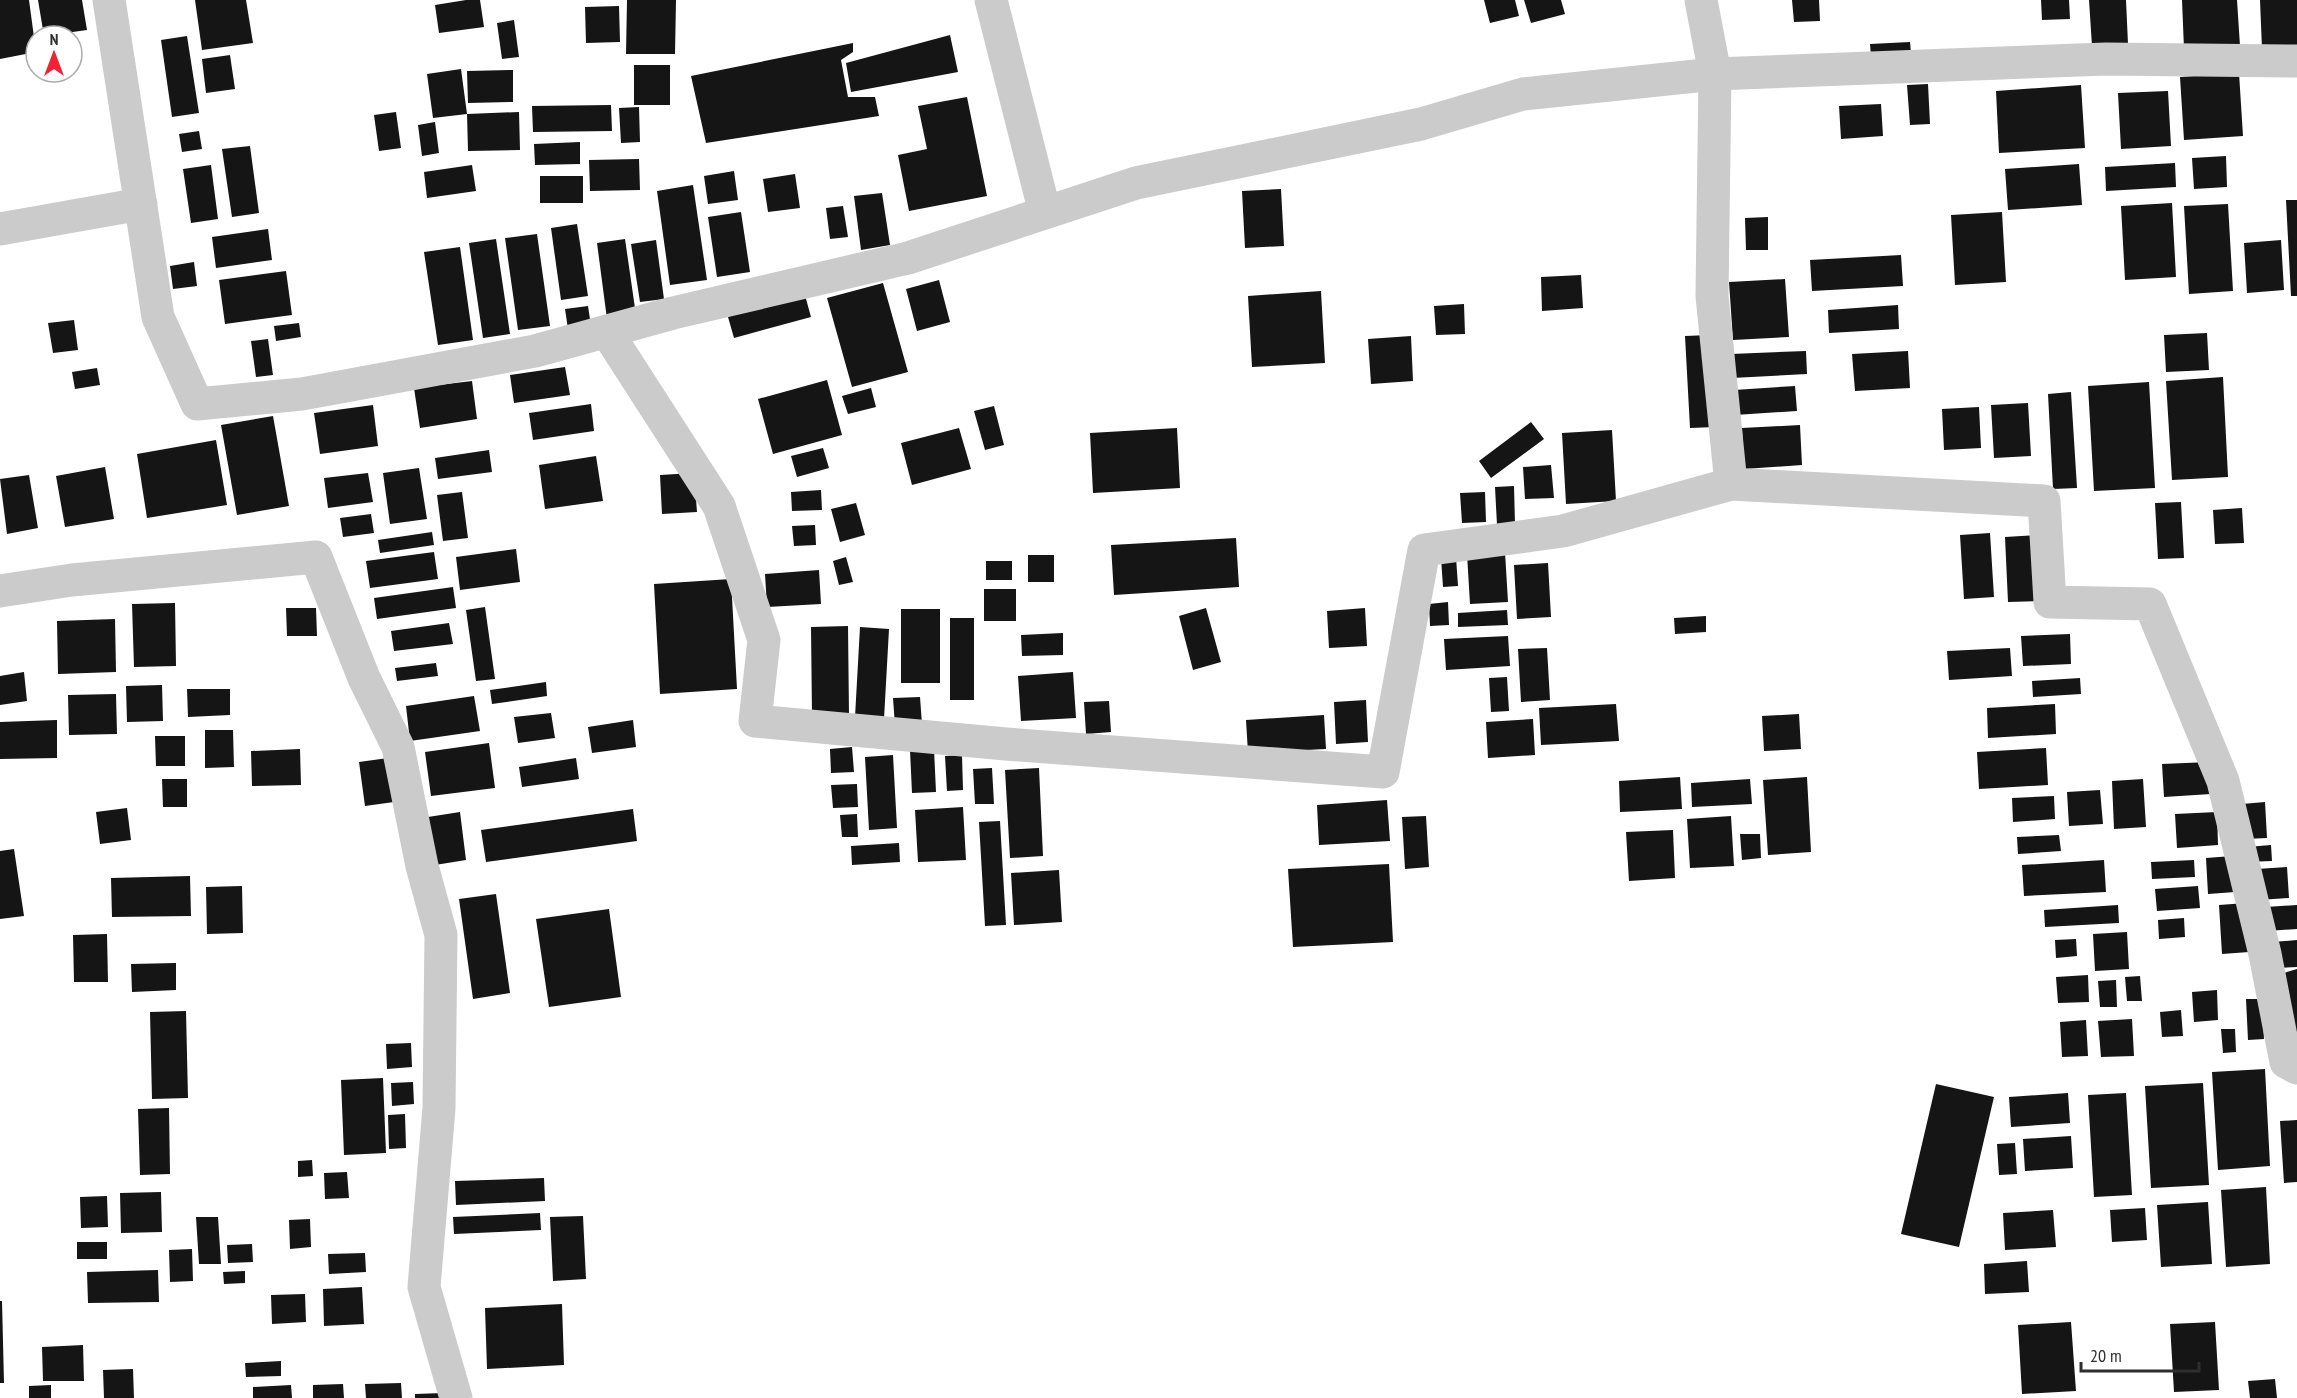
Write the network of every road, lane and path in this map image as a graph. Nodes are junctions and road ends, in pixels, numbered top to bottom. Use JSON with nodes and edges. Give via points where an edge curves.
{"nodes":[{"id":1,"x":109,"y":0,"type":"edge"},
{"id":2,"x":991,"y":0,"type":"edge"},
{"id":3,"x":1701,"y":0,"type":"edge"},
{"id":4,"x":2297,"y":61,"type":"edge"},
{"id":5,"x":1715,"y":74,"type":"junction"},
{"id":6,"x":141,"y":204,"type":"junction"},
{"id":7,"x":1045,"y":213,"type":"junction"},
{"id":8,"x":0,"y":230,"type":"edge"},
{"id":9,"x":608,"y":332,"type":"junction"},
{"id":10,"x":1731,"y":484,"type":"junction"},
{"id":11,"x":0,"y":591,"type":"edge"},
{"id":12,"x":2297,"y":1068,"type":"edge"},
{"id":13,"x":456,"y":1398,"type":"edge"}],
"edges":[{"from":1,"to":6,"type":"street"},
{"from":2,"to":7,"type":"street"},
{"from":3,"to":5,"type":"street"},
{"from":4,"to":5,"type":"street","via":[[2106,59]]},
{"from":5,"to":7,"type":"street","via":[[1522,94],[1421,124],[1136,183]]},
{"from":5,"to":10,"type":"street","via":[[1712,296]]},
{"from":6,"to":8,"type":"street"},
{"from":6,"to":9,"type":"street","via":[[158,317],[197,404],[302,394],[535,351]]},
{"from":7,"to":9,"type":"street","via":[[908,258]]},
{"from":9,"to":10,"type":"street","via":[[718,506],[764,640],[755,721],[1383,772],[1424,550],[1563,531]]},
{"from":10,"to":12,"type":"street","via":[[2044,501],[2050,602],[2150,604],[2223,781],[2265,954],[2286,1062]]},
{"from":11,"to":13,"type":"street","via":[[72,580],[316,557],[364,678],[398,747],[441,935],[439,1108],[424,1287]]}]}
